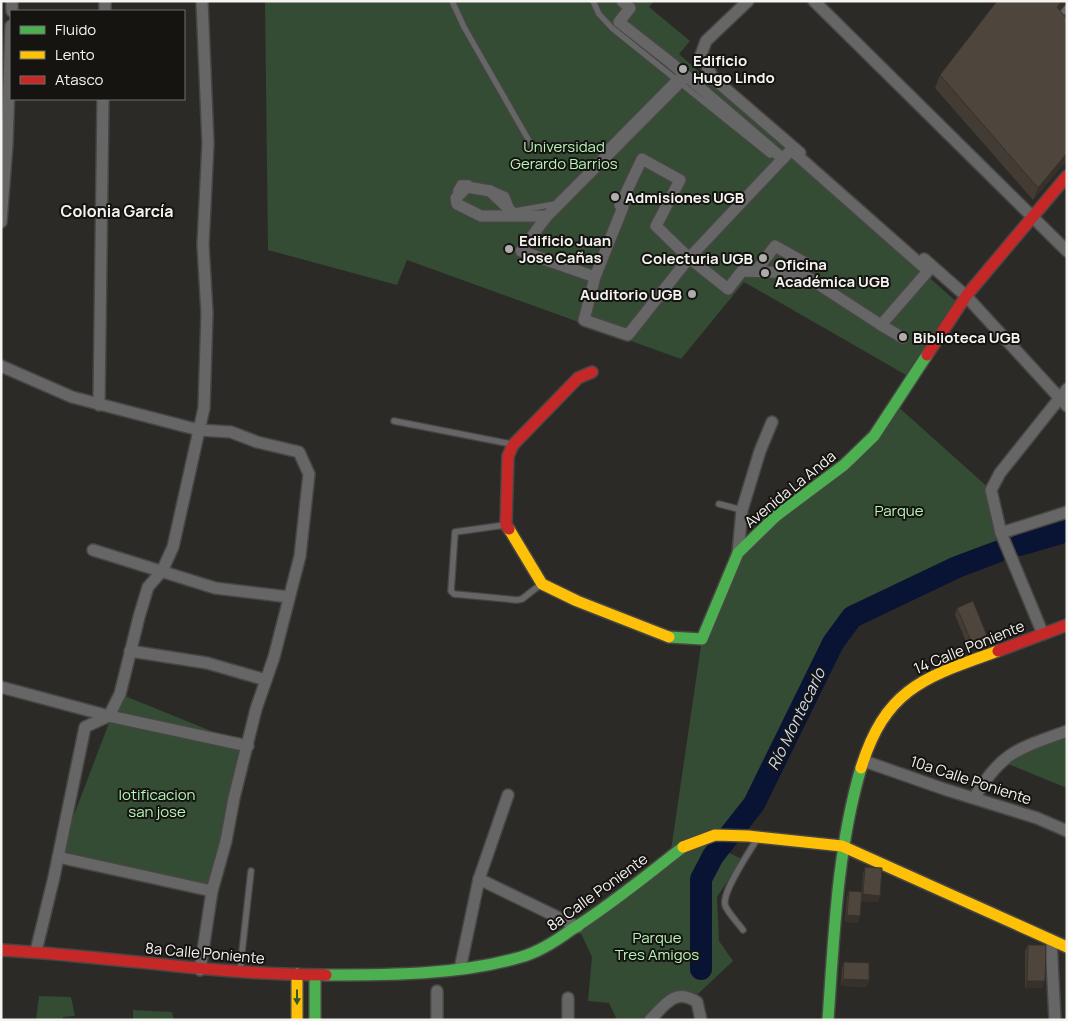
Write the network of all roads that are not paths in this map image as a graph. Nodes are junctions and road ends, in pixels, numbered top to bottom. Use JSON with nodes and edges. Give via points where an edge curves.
{"nodes":[{"id":1,"x":202,"y":1,"type":"edge"},
{"id":2,"x":452,"y":1,"type":"edge"},
{"id":3,"x":593,"y":1,"type":"edge"},
{"id":4,"x":622,"y":1,"type":"edge"},
{"id":5,"x":748,"y":1,"type":"edge"},
{"id":6,"x":814,"y":1,"type":"edge"},
{"id":7,"x":1067,"y":7,"type":"edge"},
{"id":8,"x":1059,"y":23,"type":"edge"},
{"id":9,"x":10,"y":56,"type":"edge"},
{"id":10,"x":681,"y":79,"type":"junction"},
{"id":11,"x":103,"y":100,"type":"edge"},
{"id":12,"x":785,"y":140,"type":"junction"},
{"id":13,"x":532,"y":146,"type":"dead end"},
{"id":14,"x":779,"y":161,"type":"junction"},
{"id":15,"x":1067,"y":176,"type":"edge"},
{"id":16,"x":513,"y":213,"type":"junction"},
{"id":17,"x":547,"y":216,"type":"junction"},
{"id":18,"x":1033,"y":216,"type":"junction"},
{"id":19,"x":1,"y":222,"type":"edge"},
{"id":20,"x":1067,"y":252,"type":"edge"},
{"id":21,"x":689,"y":258,"type":"junction"},
{"id":22,"x":756,"y":271,"type":"junction"},
{"id":23,"x":801,"y":273,"type":"junction"},
{"id":24,"x":595,"y":277,"type":"junction"},
{"id":25,"x":966,"y":296,"type":"junction"},
{"id":26,"x":881,"y":325,"type":"junction"},
{"id":27,"x":903,"y":338,"type":"dead end"},
{"id":28,"x":1,"y":366,"type":"edge"},
{"id":29,"x":592,"y":372,"type":"dead end"},
{"id":30,"x":1064,"y":398,"type":"edge"},
{"id":31,"x":99,"y":404,"type":"junction"},
{"id":32,"x":394,"y":421,"type":"dead end"},
{"id":33,"x":772,"y":422,"type":"dead end"},
{"id":34,"x":198,"y":430,"type":"junction"},
{"id":35,"x":513,"y":444,"type":"junction"},
{"id":36,"x":719,"y":504,"type":"dead end"},
{"id":37,"x":742,"y":510,"type":"junction"},
{"id":38,"x":1067,"y":512,"type":"edge"},
{"id":39,"x":506,"y":525,"type":"junction"},
{"id":40,"x":1001,"y":533,"type":"junction"},
{"id":41,"x":93,"y":550,"type":"dead end"},
{"id":42,"x":738,"y":553,"type":"junction"},
{"id":43,"x":162,"y":571,"type":"junction"},
{"id":44,"x":542,"y":584,"type":"junction"},
{"id":45,"x":289,"y":597,"type":"junction"},
{"id":46,"x":1067,"y":625,"type":"edge"},
{"id":47,"x":1043,"y":634,"type":"junction"},
{"id":48,"x":130,"y":651,"type":"junction"},
{"id":49,"x":266,"y":680,"type":"junction"},
{"id":50,"x":1,"y":687,"type":"edge"},
{"id":51,"x":109,"y":716,"type":"junction"},
{"id":52,"x":1067,"y":731,"type":"edge"},
{"id":53,"x":248,"y":746,"type":"junction"},
{"id":54,"x":864,"y":761,"type":"junction"},
{"id":55,"x":508,"y":795,"type":"dead end"},
{"id":56,"x":974,"y":798,"type":"junction"},
{"id":57,"x":1067,"y":831,"type":"edge"},
{"id":58,"x":753,"y":836,"type":"junction"},
{"id":59,"x":842,"y":846,"type":"junction"},
{"id":60,"x":58,"y":857,"type":"junction"},
{"id":61,"x":251,"y":871,"type":"dead end"},
{"id":62,"x":479,"y":879,"type":"junction"},
{"id":63,"x":212,"y":891,"type":"junction"},
{"id":64,"x":578,"y":927,"type":"junction"},
{"id":65,"x":743,"y":930,"type":"dead end"},
{"id":66,"x":1052,"y":940,"type":"junction"},
{"id":67,"x":1067,"y":947,"type":"edge"},
{"id":68,"x":1,"y":950,"type":"edge"},
{"id":69,"x":36,"y":951,"type":"junction"},
{"id":70,"x":460,"y":969,"type":"junction"},
{"id":71,"x":200,"y":970,"type":"junction"},
{"id":72,"x":240,"y":972,"type":"junction"},
{"id":73,"x":297,"y":974,"type":"junction"},
{"id":74,"x":315,"y":975,"type":"junction"},
{"id":75,"x":437,"y":991,"type":"dead end"},
{"id":76,"x":568,"y":998,"type":"dead end"},
{"id":77,"x":297,"y":1020,"type":"edge"},
{"id":78,"x":315,"y":1020,"type":"edge"},
{"id":79,"x":436,"y":1020,"type":"edge"},
{"id":80,"x":568,"y":1020,"type":"edge"},
{"id":81,"x":650,"y":1020,"type":"edge"},
{"id":82,"x":701,"y":1020,"type":"edge"},
{"id":83,"x":828,"y":1020,"type":"edge"},
{"id":84,"x":1054,"y":1020,"type":"edge"}],
"edges":[{"from":1,"to":34,"type":"street","via":[[208,144],[203,245],[207,313],[204,408]]},
{"from":2,"to":13,"type":"lane"},
{"from":3,"to":10,"type":"lane","via":[[599,14],[612,28]]},
{"from":4,"to":10,"type":"street","via":[[630,8],[619,22]]},
{"from":5,"to":12,"type":"street","via":[[706,41],[701,55],[713,78]]},
{"from":6,"to":18,"type":"street"},
{"from":7,"to":8,"type":"lane","via":[[1058,16]]},
{"from":9,"to":19,"type":"street"},
{"from":10,"to":14,"type":"street"},
{"from":10,"to":16,"type":"lane","via":[[609,145],[562,198],[553,205]]},
{"from":10,"to":17,"type":"street"},
{"from":11,"to":31,"type":"street"},
{"from":12,"to":14,"type":"lane"},
{"from":12,"to":25,"type":"street"},
{"from":14,"to":21,"type":"street"},
{"from":14,"to":26,"type":"street","via":[[791,150],[928,271]]},
{"from":15,"to":18,"type":"street","name":"Avenida La Anda"},
{"from":16,"to":16,"type":"street","via":[[481,216],[458,201],[467,186],[490,191]]},
{"from":16,"to":17,"type":"street"},
{"from":17,"to":24,"type":"street","via":[[521,251]]},
{"from":18,"to":20,"type":"street"},
{"from":18,"to":25,"type":"street","name":"Avenida La Anda"},
{"from":21,"to":22,"type":"street","via":[[728,289],[742,271]]},
{"from":21,"to":24,"type":"street","via":[[628,335],[584,320]]},
{"from":21,"to":24,"type":"street","via":[[656,226],[680,180],[642,159],[620,205],[623,207]]},
{"from":22,"to":23,"type":"street"},
{"from":22,"to":23,"type":"street","via":[[775,246],[807,264]]},
{"from":23,"to":26,"type":"street"},
{"from":25,"to":30,"type":"street"},
{"from":25,"to":42,"type":"street","name":"Avenida La Anda","via":[[874,436],[844,465],[776,516]]},
{"from":26,"to":27,"type":"street"},
{"from":28,"to":31,"type":"street","via":[[72,397]]},
{"from":29,"to":35,"type":"street","via":[[578,378]]},
{"from":30,"to":40,"type":"street","via":[[1000,474],[991,490]]},
{"from":31,"to":34,"type":"street"},
{"from":32,"to":35,"type":"lane"},
{"from":33,"to":37,"type":"street"},
{"from":34,"to":43,"type":"street","via":[[173,547]]},
{"from":34,"to":45,"type":"street","via":[[231,432],[299,452],[309,474],[300,556]]},
{"from":35,"to":39,"type":"street","via":[[508,456]]},
{"from":36,"to":37,"type":"lane"},
{"from":37,"to":42,"type":"street"},
{"from":38,"to":40,"type":"street"},
{"from":39,"to":44,"type":"street"},
{"from":39,"to":44,"type":"lane","via":[[455,532],[451,591],[454,594],[517,600]]},
{"from":40,"to":47,"type":"street"},
{"from":41,"to":43,"type":"street"},
{"from":42,"to":44,"type":"street","name":"Avenida La Anda","via":[[702,638],[674,639]]},
{"from":43,"to":45,"type":"street","via":[[216,588]]},
{"from":43,"to":48,"type":"street","via":[[148,587]]},
{"from":45,"to":49,"type":"street"},
{"from":46,"to":47,"type":"street","name":"14 Calle Poniente"},
{"from":47,"to":54,"type":"street","name":"14 Calle Poniente","via":[[922,680],[890,708]]},
{"from":48,"to":49,"type":"street","via":[[207,663]]},
{"from":48,"to":51,"type":"street","via":[[120,694]]},
{"from":49,"to":53,"type":"street"},
{"from":50,"to":51,"type":"street"},
{"from":51,"to":53,"type":"street"},
{"from":51,"to":60,"type":"street","via":[[85,727]]},
{"from":52,"to":56,"type":"street","via":[[1016,750],[988,774]]},
{"from":53,"to":63,"type":"street"},
{"from":54,"to":56,"type":"street","name":"10a Calle Poniente"},
{"from":54,"to":59,"type":"street","name":"14 Calle Poniente","via":[[851,799]]},
{"from":55,"to":62,"type":"street"},
{"from":56,"to":57,"type":"street","name":"10a Calle Poniente"},
{"from":58,"to":59,"type":"street","name":"8a Calle Poniente"},
{"from":58,"to":64,"type":"street","name":"8a Calle Poniente","via":[[715,835],[684,846]]},
{"from":58,"to":65,"type":"lane","via":[[725,900]]},
{"from":59,"to":66,"type":"street","name":"8a Calle Poniente"},
{"from":59,"to":83,"type":"street","name":"14 Calle Poniente"},
{"from":60,"to":63,"type":"street"},
{"from":60,"to":69,"type":"street"},
{"from":61,"to":72,"type":"lane"},
{"from":62,"to":64,"type":"street"},
{"from":62,"to":70,"type":"street"},
{"from":63,"to":71,"type":"street"},
{"from":64,"to":70,"type":"street","name":"8a Calle Poniente","via":[[548,946],[522,957]]},
{"from":66,"to":67,"type":"street","name":"8a Calle Poniente"},
{"from":66,"to":84,"type":"street"},
{"from":68,"to":69,"type":"street","name":"8a Calle Poniente"},
{"from":69,"to":71,"type":"street","name":"8a Calle Poniente"},
{"from":70,"to":74,"type":"street","name":"8a Calle Poniente"},
{"from":71,"to":72,"type":"street","name":"8a Calle Poniente"},
{"from":72,"to":73,"type":"street","name":"8a Calle Poniente"},
{"from":73,"to":74,"type":"street","name":"8a Calle Poniente"},
{"from":73,"to":77,"type":"street","one_way":true},
{"from":74,"to":78,"type":"street"},
{"from":75,"to":79,"type":"street"},
{"from":76,"to":80,"type":"street"},
{"from":81,"to":82,"type":"street","via":[[671,999],[679,996],[688,996],[697,1002]]}]}
